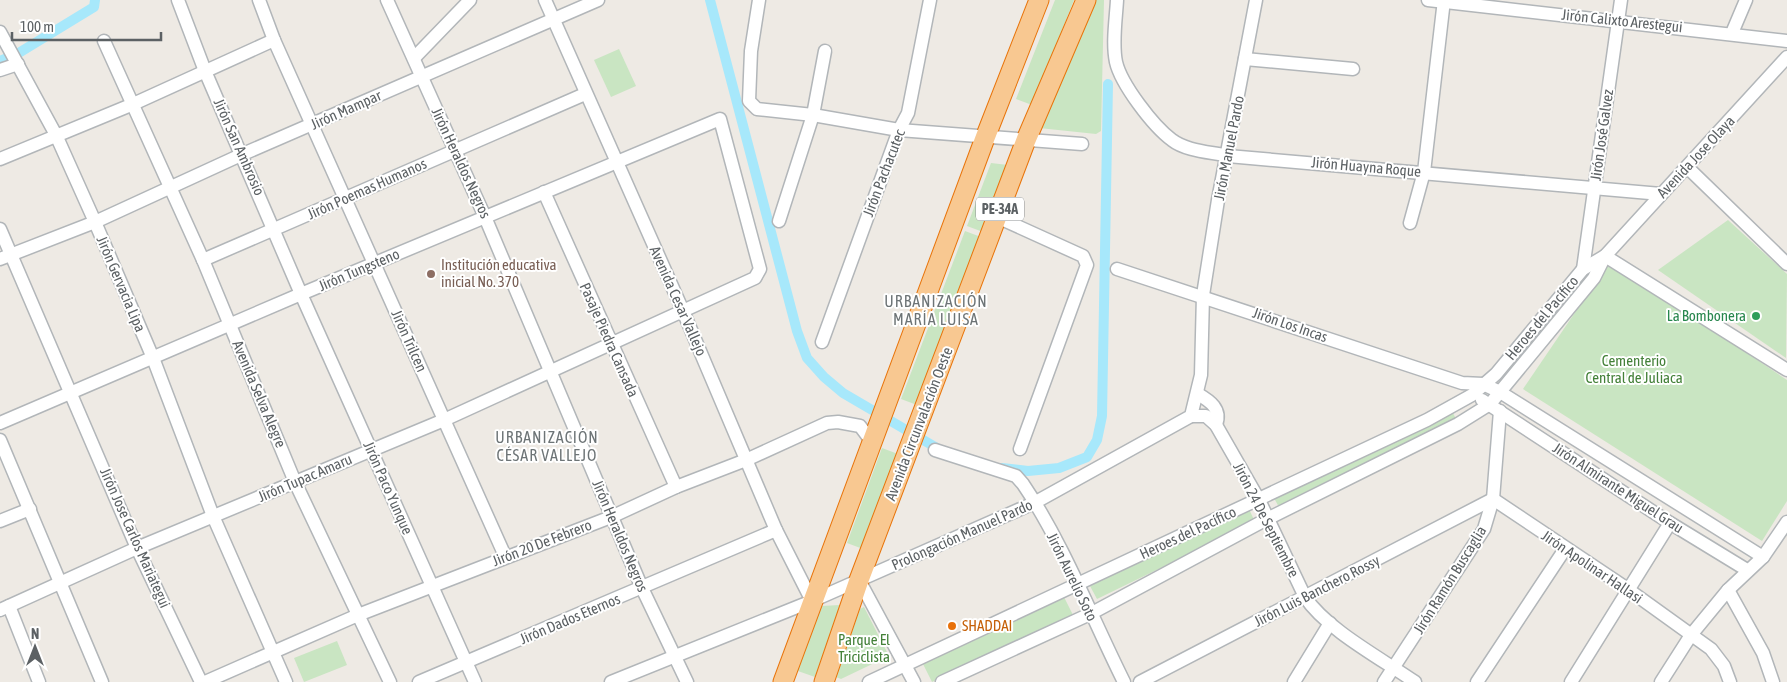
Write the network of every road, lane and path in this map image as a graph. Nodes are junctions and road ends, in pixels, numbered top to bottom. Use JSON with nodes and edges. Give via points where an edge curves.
{"nodes":[{"id":1,"x":178,"y":0,"type":"edge"},
{"id":2,"x":259,"y":0,"type":"edge"},
{"id":3,"x":387,"y":0,"type":"edge"},
{"id":4,"x":470,"y":0,"type":"edge"},
{"id":5,"x":545,"y":0,"type":"edge"},
{"id":6,"x":598,"y":0,"type":"edge"},
{"id":7,"x":759,"y":0,"type":"edge"},
{"id":8,"x":930,"y":0,"type":"edge"},
{"id":9,"x":1040,"y":0,"type":"edge"},
{"id":10,"x":1086,"y":0,"type":"edge"},
{"id":11,"x":1117,"y":0,"type":"edge"},
{"id":12,"x":1256,"y":0,"type":"edge"},
{"id":13,"x":1428,"y":0,"type":"edge"},
{"id":14,"x":1620,"y":0,"type":"edge"},
{"id":15,"x":1746,"y":0,"type":"edge"},
{"id":16,"x":1444,"y":1,"type":"edge"},
{"id":17,"x":554,"y":19,"type":"junction"},
{"id":18,"x":1618,"y":21,"type":"junction"},
{"id":19,"x":0,"y":32,"type":"edge"},
{"id":20,"x":1732,"y":33,"type":"junction"},
{"id":21,"x":274,"y":40,"type":"junction"},
{"id":22,"x":104,"y":41,"type":"dead end"},
{"id":23,"x":1787,"y":41,"type":"edge"},
{"id":24,"x":825,"y":51,"type":"dead end"},
{"id":25,"x":414,"y":58,"type":"junction"},
{"id":26,"x":1787,"y":58,"type":"edge"},
{"id":27,"x":1245,"y":59,"type":"junction"},
{"id":28,"x":17,"y":61,"type":"junction"},
{"id":29,"x":1353,"y":68,"type":"dead end"},
{"id":30,"x":0,"y":70,"type":"edge"},
{"id":31,"x":205,"y":71,"type":"junction"},
{"id":32,"x":421,"y":76,"type":"junction"},
{"id":33,"x":585,"y":94,"type":"junction"},
{"id":34,"x":131,"y":105,"type":"junction"},
{"id":35,"x":813,"y":115,"type":"junction"},
{"id":36,"x":720,"y":119,"type":"joint"},
{"id":37,"x":313,"y":125,"type":"junction"},
{"id":38,"x":899,"y":130,"type":"junction"},
{"id":39,"x":56,"y":135,"type":"junction"},
{"id":40,"x":985,"y":138,"type":"junction"},
{"id":41,"x":1026,"y":140,"type":"junction"},
{"id":42,"x":1082,"y":144,"type":"dead end"},
{"id":43,"x":455,"y":151,"type":"junction"},
{"id":44,"x":243,"y":154,"type":"junction"},
{"id":45,"x":1228,"y":156,"type":"junction"},
{"id":46,"x":0,"y":159,"type":"edge"},
{"id":47,"x":616,"y":162,"type":"junction"},
{"id":48,"x":1687,"y":167,"type":"junction"},
{"id":49,"x":1424,"y":172,"type":"junction"},
{"id":50,"x":1594,"y":187,"type":"junction"},
{"id":51,"x":169,"y":188,"type":"junction"},
{"id":52,"x":544,"y":192,"type":"junction"},
{"id":53,"x":1661,"y":194,"type":"junction"},
{"id":54,"x":346,"y":198,"type":"junction"},
{"id":55,"x":485,"y":217,"type":"junction"},
{"id":56,"x":997,"y":217,"type":"junction"},
{"id":57,"x":779,"y":221,"type":"dead end"},
{"id":58,"x":95,"y":222,"type":"junction"},
{"id":59,"x":1410,"y":223,"type":"dead end"},
{"id":60,"x":0,"y":229,"type":"edge"},
{"id":61,"x":274,"y":229,"type":"junction"},
{"id":62,"x":6,"y":256,"type":"edge"},
{"id":63,"x":1605,"y":256,"type":"junction"},
{"id":64,"x":203,"y":260,"type":"junction"},
{"id":65,"x":374,"y":263,"type":"junction"},
{"id":66,"x":1787,"y":264,"type":"edge"},
{"id":67,"x":1117,"y":269,"type":"dead end"},
{"id":68,"x":1583,"y":269,"type":"junction"},
{"id":69,"x":302,"y":294,"type":"junction"},
{"id":70,"x":1203,"y":296,"type":"junction"},
{"id":71,"x":683,"y":311,"type":"junction"},
{"id":72,"x":230,"y":324,"type":"junction"},
{"id":73,"x":822,"y":342,"type":"dead end"},
{"id":74,"x":610,"y":344,"type":"junction"},
{"id":75,"x":152,"y":358,"type":"junction"},
{"id":76,"x":1787,"y":370,"type":"edge"},
{"id":77,"x":550,"y":371,"type":"junction"},
{"id":78,"x":1462,"y":383,"type":"junction"},
{"id":79,"x":1484,"y":384,"type":"junction"},
{"id":80,"x":72,"y":392,"type":"junction"},
{"id":81,"x":1500,"y":392,"type":"junction"},
{"id":82,"x":1198,"y":394,"type":"junction"},
{"id":83,"x":1472,"y":395,"type":"junction"},
{"id":84,"x":1495,"y":407,"type":"junction"},
{"id":85,"x":1191,"y":416,"type":"junction"},
{"id":86,"x":444,"y":420,"type":"junction"},
{"id":87,"x":0,"y":423,"type":"edge"},
{"id":88,"x":1216,"y":425,"type":"junction"},
{"id":89,"x":874,"y":438,"type":"junction"},
{"id":90,"x":0,"y":440,"type":"edge"},
{"id":91,"x":1020,"y":449,"type":"dead end"},
{"id":92,"x":370,"y":450,"type":"junction"},
{"id":93,"x":935,"y":450,"type":"dead end"},
{"id":94,"x":746,"y":460,"type":"junction"},
{"id":95,"x":295,"y":482,"type":"junction"},
{"id":96,"x":676,"y":487,"type":"junction"},
{"id":97,"x":1493,"y":499,"type":"junction"},
{"id":98,"x":1259,"y":500,"type":"junction"},
{"id":99,"x":1034,"y":503,"type":"junction"},
{"id":100,"x":30,"y":509,"type":"junction"},
{"id":101,"x":213,"y":516,"type":"junction"},
{"id":102,"x":611,"y":517,"type":"junction"},
{"id":103,"x":1267,"y":519,"type":"junction"},
{"id":104,"x":0,"y":521,"type":"edge"},
{"id":105,"x":1787,"y":522,"type":"edge"},
{"id":106,"x":1670,"y":524,"type":"junction"},
{"id":107,"x":776,"y":530,"type":"junction"},
{"id":108,"x":137,"y":548,"type":"junction"},
{"id":109,"x":1565,"y":549,"type":"junction"},
{"id":110,"x":505,"y":556,"type":"junction"},
{"id":111,"x":1763,"y":557,"type":"junction"},
{"id":112,"x":1747,"y":570,"type":"junction"},
{"id":113,"x":859,"y":580,"type":"junction"},
{"id":114,"x":59,"y":582,"type":"junction"},
{"id":115,"x":1078,"y":584,"type":"junction"},
{"id":116,"x":433,"y":586,"type":"junction"},
{"id":117,"x":642,"y":588,"type":"junction"},
{"id":118,"x":1629,"y":590,"type":"junction"},
{"id":119,"x":1728,"y":590,"type":"junction"},
{"id":120,"x":1305,"y":597,"type":"junction"},
{"id":121,"x":812,"y":602,"type":"junction"},
{"id":122,"x":4,"y":608,"type":"edge"},
{"id":123,"x":1090,"y":614,"type":"junction"},
{"id":124,"x":358,"y":615,"type":"junction"},
{"id":125,"x":1330,"y":623,"type":"junction"},
{"id":126,"x":1691,"y":635,"type":"junction"},
{"id":127,"x":273,"y":652,"type":"junction"},
{"id":128,"x":673,"y":656,"type":"junction"},
{"id":129,"x":466,"y":662,"type":"junction"},
{"id":130,"x":906,"y":665,"type":"junction"},
{"id":131,"x":1394,"y":667,"type":"junction"},
{"id":132,"x":39,"y":682,"type":"edge"},
{"id":133,"x":102,"y":682,"type":"edge"},
{"id":134,"x":201,"y":682,"type":"edge"},
{"id":135,"x":205,"y":682,"type":"edge"},
{"id":136,"x":286,"y":682,"type":"edge"},
{"id":137,"x":390,"y":682,"type":"edge"},
{"id":138,"x":418,"y":682,"type":"edge"},
{"id":139,"x":475,"y":682,"type":"edge"},
{"id":140,"x":611,"y":682,"type":"edge"},
{"id":141,"x":687,"y":682,"type":"edge"},
{"id":142,"x":783,"y":682,"type":"edge"},
{"id":143,"x":824,"y":682,"type":"edge"},
{"id":144,"x":869,"y":682,"type":"edge"},
{"id":145,"x":914,"y":682,"type":"edge"},
{"id":146,"x":942,"y":682,"type":"edge"},
{"id":147,"x":1124,"y":682,"type":"edge"},
{"id":148,"x":1140,"y":682,"type":"edge"},
{"id":149,"x":1294,"y":682,"type":"edge"},
{"id":150,"x":1384,"y":682,"type":"edge"},
{"id":151,"x":1415,"y":682,"type":"edge"},
{"id":152,"x":1477,"y":682,"type":"edge"},
{"id":153,"x":1571,"y":682,"type":"edge"},
{"id":154,"x":1661,"y":682,"type":"edge"},
{"id":155,"x":1730,"y":682,"type":"edge"},
{"id":156,"x":1773,"y":682,"type":"edge"}],
"edges":[{"from":1,"to":31,"type":"street","name":"Jirón San Ambrosio"},
{"from":2,"to":21,"type":"street","name":"Jirón Trilcen"},
{"from":3,"to":25,"type":"street","name":"Jirón Heraldos Negros"},
{"from":4,"to":25,"type":"street"},
{"from":5,"to":17,"type":"street","name":"Avenida Cesar Vallejo"},
{"from":6,"to":17,"type":"street","name":"Jirón Mampar"},
{"from":7,"to":35,"type":"street","via":[[751,51],[749,101],[756,109]]},
{"from":8,"to":38,"type":"street","name":"Jirón Pachacutec","via":[[908,113]]},
{"from":9,"to":40,"type":"highway","number":"PE-34A"},
{"from":10,"to":41,"type":"highway","name":"Avenida Circunvalación Oeste","number":"PE-34A"},
{"from":11,"to":45,"type":"street","name":"Jirón Huayna Roque","via":[[1115,60],[1144,110],[1173,141]]},
{"from":12,"to":27,"type":"street","name":"Jirón Manuel Pardo"},
{"from":13,"to":16,"type":"street","name":"Jirón Calixto Arestegui"},
{"from":14,"to":18,"type":"street","name":"Jirón José Galvez"},
{"from":15,"to":20,"type":"street"},
{"from":16,"to":18,"type":"street","name":"Jirón Calixto Arestegui"},
{"from":16,"to":49,"type":"street"},
{"from":17,"to":32,"type":"street","name":"Jirón Mampar"},
{"from":17,"to":33,"type":"street","name":"Avenida Cesar Vallejo"},
{"from":18,"to":20,"type":"street","name":"Jirón Calixto Arestegui"},
{"from":18,"to":50,"type":"street","name":"Jirón José Galvez"},
{"from":19,"to":28,"type":"street","name":"Jirón Gervacia Lipa"},
{"from":20,"to":23,"type":"street","name":"Jirón Calixto Arestegui"},
{"from":21,"to":31,"type":"street"},
{"from":21,"to":37,"type":"street","name":"Jirón Trilcen"},
{"from":22,"to":34,"type":"street","name":"Avenida Selva Alegre"},
{"from":24,"to":35,"type":"street"},
{"from":25,"to":32,"type":"street","name":"Jirón Heraldos Negros"},
{"from":26,"to":48,"type":"street","name":"Avenida Jose Olaya"},
{"from":27,"to":29,"type":"street"},
{"from":27,"to":45,"type":"street","name":"Jirón Manuel Pardo"},
{"from":28,"to":30,"type":"street"},
{"from":28,"to":39,"type":"street","name":"Jirón Gervacia Lipa"},
{"from":31,"to":34,"type":"street"},
{"from":31,"to":44,"type":"street","name":"Jirón San Ambrosio"},
{"from":32,"to":37,"type":"street","name":"Jirón Mampar"},
{"from":32,"to":43,"type":"street","name":"Jirón Heraldos Negros"},
{"from":33,"to":43,"type":"street","name":"Jirón Poemas Humanos"},
{"from":33,"to":47,"type":"street","name":"Avenida Cesar Vallejo"},
{"from":34,"to":39,"type":"street"},
{"from":34,"to":51,"type":"street","name":"Avenida Selva Alegre"},
{"from":35,"to":38,"type":"street"},
{"from":35,"to":57,"type":"street"},
{"from":36,"to":47,"type":"street","name":"Jirón Tungsteno"},
{"from":36,"to":71,"type":"street","name":"Jirón Tupac Amaru","via":[[760,269],[755,278]]},
{"from":37,"to":44,"type":"street","name":"Jirón Mampar"},
{"from":37,"to":54,"type":"street","name":"Jirón Trilcen"},
{"from":38,"to":40,"type":"street"},
{"from":38,"to":73,"type":"street","name":"Jirón Pachacutec"},
{"from":39,"to":46,"type":"street"},
{"from":39,"to":58,"type":"street","name":"Jirón Gervacia Lipa"},
{"from":40,"to":41,"type":"street"},
{"from":40,"to":89,"type":"highway","number":"PE-34A"},
{"from":41,"to":42,"type":"street"},
{"from":41,"to":56,"type":"highway","name":"Avenida Circunvalación Oeste","number":"PE-34A"},
{"from":43,"to":54,"type":"street","name":"Jirón Poemas Humanos"},
{"from":43,"to":55,"type":"street","name":"Jirón Heraldos Negros"},
{"from":44,"to":51,"type":"street","name":"Jirón Mampar"},
{"from":44,"to":61,"type":"street","name":"Jirón San Ambrosio"},
{"from":45,"to":49,"type":"street","name":"Jirón Huayna Roque"},
{"from":45,"to":70,"type":"street","name":"Jirón Manuel Pardo"},
{"from":47,"to":52,"type":"street","name":"Jirón Tungsteno"},
{"from":47,"to":71,"type":"street","name":"Avenida Cesar Vallejo"},
{"from":48,"to":53,"type":"street","name":"Avenida Jose Olaya"},
{"from":48,"to":66,"type":"street"},
{"from":49,"to":50,"type":"street","name":"Jirón Huayna Roque"},
{"from":49,"to":59,"type":"street"},
{"from":50,"to":53,"type":"street","name":"Jirón Huayna Roque"},
{"from":50,"to":68,"type":"street","name":"Jirón José Galvez"},
{"from":51,"to":58,"type":"street","name":"Jirón Mampar"},
{"from":51,"to":64,"type":"street","name":"Avenida Selva Alegre"},
{"from":52,"to":55,"type":"street","name":"Jirón Tungsteno"},
{"from":52,"to":74,"type":"street","name":"Pasaje Piedra Cansada"},
{"from":53,"to":63,"type":"street","name":"Avenida Jose Olaya"},
{"from":54,"to":61,"type":"street","name":"Jirón Poemas Humanos"},
{"from":54,"to":65,"type":"street","name":"Jirón Trilcen"},
{"from":55,"to":65,"type":"street","name":"Jirón Tungsteno"},
{"from":55,"to":77,"type":"street","name":"Jirón Heraldos Negros"},
{"from":56,"to":91,"type":"street","via":[[1083,256],[1087,265]]},
{"from":56,"to":113,"type":"highway","name":"Avenida Circunvalación Oeste","number":"PE-34A"},
{"from":58,"to":62,"type":"street","name":"Jirón Mampar"},
{"from":58,"to":75,"type":"street","name":"Jirón Gervacia Lipa"},
{"from":60,"to":62,"type":"street","name":"Jirón Jose Carlos Mariategui"},
{"from":61,"to":64,"type":"street","name":"Jirón Poemas Humanos"},
{"from":61,"to":69,"type":"street","name":"Jirón San Ambrosio"},
{"from":62,"to":80,"type":"street","name":"Jirón Jose Carlos Mariategui"},
{"from":63,"to":68,"type":"street","name":"Heroes del Pacífico"},
{"from":63,"to":76,"type":"street"},
{"from":63,"to":81,"type":"street","name":"Heroes del Pacífico","via":[[1594,278]]},
{"from":64,"to":72,"type":"street","name":"Avenida Selva Alegre"},
{"from":65,"to":69,"type":"street","name":"Jirón Tungsteno"},
{"from":65,"to":86,"type":"street","name":"Jirón Trilcen"},
{"from":67,"to":70,"type":"street","name":"Jirón Los Incas"},
{"from":68,"to":79,"type":"street","name":"Heroes del Pacífico","via":[[1496,374]]},
{"from":69,"to":72,"type":"street","name":"Jirón Tungsteno"},
{"from":69,"to":92,"type":"street","name":"Jirón Paco Yunque"},
{"from":70,"to":78,"type":"street","name":"Jirón Los Incas"},
{"from":70,"to":82,"type":"street"},
{"from":71,"to":74,"type":"street","name":"Jirón Tupac Amaru"},
{"from":71,"to":94,"type":"street","name":"Avenida Cesar Vallejo"},
{"from":72,"to":75,"type":"street","name":"Jirón Tungsteno"},
{"from":72,"to":95,"type":"street","name":"Avenida Selva Alegre"},
{"from":74,"to":77,"type":"street","name":"Jirón Tupac Amaru"},
{"from":74,"to":96,"type":"street","name":"Pasaje Piedra Cansada"},
{"from":75,"to":80,"type":"street","name":"Jirón Tungsteno"},
{"from":75,"to":101,"type":"street","name":"Jirón Gervacia Lipa"},
{"from":77,"to":86,"type":"street","name":"Jirón Tupac Amaru"},
{"from":77,"to":102,"type":"street","name":"Jirón Heraldos Negros"},
{"from":78,"to":79,"type":"street","name":"Jirón Los Incas"},
{"from":78,"to":83,"type":"street"},
{"from":79,"to":81,"type":"street"},
{"from":79,"to":83,"type":"street","name":"Heroes del Pacífico"},
{"from":80,"to":87,"type":"street","name":"Jirón Tungsteno"},
{"from":80,"to":108,"type":"street","name":"Jirón Jose Carlos Mariategui"},
{"from":81,"to":84,"type":"street","name":"Heroes del Pacífico"},
{"from":81,"to":111,"type":"street"},
{"from":82,"to":85,"type":"street"},
{"from":82,"to":88,"type":"street","name":"Jirón 24 De Septiembre","via":[[1216,409]]},
{"from":83,"to":84,"type":"street","name":"Jirón Almirante Miguel Grau"},
{"from":83,"to":98,"type":"street","name":"Heroes del Pacífico","via":[[1427,420]]},
{"from":84,"to":97,"type":"street","name":"Jirón Ramón Buscaglia"},
{"from":84,"to":103,"type":"street","name":"Heroes del Pacífico"},
{"from":84,"to":106,"type":"street","name":"Jirón Almirante Miguel Grau"},
{"from":85,"to":88,"type":"street","via":[[1206,416]]},
{"from":85,"to":99,"type":"street","name":"Prolongación Manuel Pardo"},
{"from":86,"to":92,"type":"street","name":"Jirón Tupac Amaru"},
{"from":86,"to":110,"type":"street","name":"Jirón Trilcen"},
{"from":88,"to":98,"type":"street","name":"Jirón 24 De Septiembre"},
{"from":89,"to":94,"type":"street","name":"Jirón 20 De Febrero","via":[[860,426],[827,423]]},
{"from":89,"to":121,"type":"highway","number":"PE-34A"},
{"from":90,"to":100,"type":"street"},
{"from":92,"to":95,"type":"street","name":"Jirón Tupac Amaru"},
{"from":92,"to":116,"type":"street","name":"Jirón Paco Yunque"},
{"from":93,"to":99,"type":"street","name":"Jirón Aurelio Soto","via":[[1016,476]]},
{"from":94,"to":96,"type":"street","name":"Jirón 20 De Febrero"},
{"from":94,"to":107,"type":"street","name":"Avenida Cesar Vallejo"},
{"from":95,"to":101,"type":"street","name":"Jirón Tupac Amaru"},
{"from":95,"to":124,"type":"street","name":"Avenida Selva Alegre"},
{"from":96,"to":102,"type":"street","name":"Jirón 20 De Febrero"},
{"from":97,"to":109,"type":"street","name":"Jirón Apolinar Hallasi"},
{"from":97,"to":120,"type":"street","name":"Jirón Luis Banchero Rossy"},
{"from":97,"to":131,"type":"street","name":"Jirón Ramón Buscaglia","via":[[1484,529]]},
{"from":98,"to":103,"type":"street","name":"Jirón 24 De Septiembre"},
{"from":98,"to":115,"type":"street","name":"Heroes del Pacífico"},
{"from":99,"to":113,"type":"street","name":"Prolongación Manuel Pardo"},
{"from":99,"to":115,"type":"street","name":"Jirón Aurelio Soto"},
{"from":100,"to":104,"type":"street"},
{"from":100,"to":114,"type":"street"},
{"from":101,"to":108,"type":"street","name":"Jirón Tupac Amaru"},
{"from":101,"to":127,"type":"street","name":"Jirón Gervacia Lipa"},
{"from":102,"to":110,"type":"street","name":"Jirón 20 De Febrero"},
{"from":102,"to":117,"type":"street","name":"Jirón Heraldos Negros"},
{"from":103,"to":120,"type":"street","name":"Jirón 24 De Septiembre"},
{"from":103,"to":123,"type":"street","name":"Heroes del Pacífico"},
{"from":105,"to":111,"type":"street"},
{"from":106,"to":112,"type":"street","name":"Jirón Almirante Miguel Grau"},
{"from":106,"to":118,"type":"street"},
{"from":107,"to":117,"type":"street","name":"Jirón Dados Eternos"},
{"from":107,"to":121,"type":"street","name":"Avenida Cesar Vallejo"},
{"from":108,"to":114,"type":"street","name":"Jirón Tupac Amaru"},
{"from":108,"to":134,"type":"street","name":"Jirón Jose Carlos Mariategui"},
{"from":109,"to":118,"type":"street","name":"Jirón Apolinar Hallasi"},
{"from":109,"to":152,"type":"street"},
{"from":110,"to":116,"type":"street","name":"Jirón 20 De Febrero"},
{"from":111,"to":112,"type":"street"},
{"from":112,"to":119,"type":"street"},
{"from":113,"to":121,"type":"street","name":"Prolongación Manuel Pardo"},
{"from":113,"to":130,"type":"street"},
{"from":113,"to":143,"type":"highway","name":"Avenida Circunvalación Oeste","number":"PE-34A"},
{"from":114,"to":122,"type":"street","name":"Jirón Tupac Amaru"},
{"from":114,"to":133,"type":"street"},
{"from":115,"to":123,"type":"street","name":"Jirón Aurelio Soto"},
{"from":115,"to":130,"type":"street","name":"Heroes del Pacífico"},
{"from":116,"to":124,"type":"street","name":"Jirón 20 De Febrero"},
{"from":116,"to":129,"type":"street","name":"Jirón Paco Yunque"},
{"from":117,"to":128,"type":"street","name":"Jirón Heraldos Negros"},
{"from":117,"to":129,"type":"street","name":"Jirón Dados Eternos"},
{"from":118,"to":126,"type":"street","name":"Jirón Apolinar Hallasi"},
{"from":118,"to":153,"type":"street"},
{"from":119,"to":126,"type":"street"},
{"from":119,"to":156,"type":"street","via":[[1763,653]]},
{"from":120,"to":125,"type":"street","name":"Jirón 24 De Septiembre","via":[[1313,609]]},
{"from":120,"to":148,"type":"street","name":"Jirón Luis Banchero Rossy"},
{"from":121,"to":128,"type":"street","name":"Prolongación Manuel Pardo"},
{"from":121,"to":142,"type":"highway","number":"PE-34A"},
{"from":122,"to":132,"type":"street"},
{"from":123,"to":146,"type":"street","name":"Heroes del Pacífico"},
{"from":123,"to":147,"type":"street","name":"Jirón Aurelio Soto"},
{"from":124,"to":127,"type":"street","name":"Jirón 20 De Febrero"},
{"from":124,"to":137,"type":"street","name":"Avenida Selva Alegre"},
{"from":125,"to":131,"type":"street","name":"Jirón 24 De Septiembre"},
{"from":125,"to":149,"type":"street"},
{"from":126,"to":154,"type":"street"},
{"from":126,"to":155,"type":"street","name":"Jirón Apolinar Hallasi","via":[[1711,650],[1724,666]]},
{"from":127,"to":135,"type":"street","name":"Jirón 20 De Febrero"},
{"from":127,"to":136,"type":"street","name":"Jirón Gervacia Lipa"},
{"from":128,"to":140,"type":"street","name":"Prolongación Manuel Pardo"},
{"from":128,"to":141,"type":"street","name":"Jirón Heraldos Negros"},
{"from":129,"to":138,"type":"street","name":"Jirón Dados Eternos"},
{"from":129,"to":139,"type":"street","name":"Jirón Paco Yunque"},
{"from":130,"to":144,"type":"street","name":"Heroes del Pacífico"},
{"from":130,"to":145,"type":"street"},
{"from":131,"to":150,"type":"street","name":"Jirón Ramón Buscaglia"},
{"from":131,"to":151,"type":"street","name":"Jirón 24 De Septiembre"}]}
